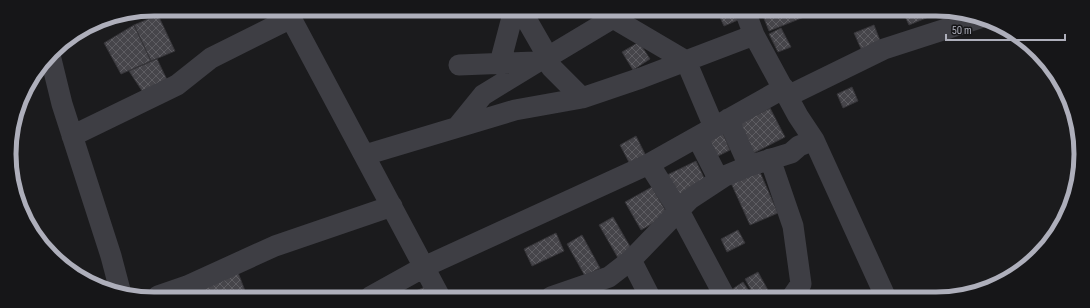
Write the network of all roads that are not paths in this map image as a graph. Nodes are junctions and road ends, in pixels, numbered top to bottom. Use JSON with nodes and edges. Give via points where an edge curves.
{"nodes":[{"id":1,"x":284,"y":16,"type":"edge"},
{"id":2,"x":291,"y":16,"type":"edge"},
{"id":3,"x":512,"y":16,"type":"edge"},
{"id":4,"x":524,"y":16,"type":"edge"},
{"id":5,"x":747,"y":16,"type":"edge"},
{"id":6,"x":971,"y":21,"type":"edge"},
{"id":7,"x":754,"y":35,"type":"junction"},
{"id":8,"x":52,"y":61,"type":"edge"},
{"id":9,"x":686,"y":61,"type":"junction"},
{"id":10,"x":545,"y":62,"type":"junction"},
{"id":11,"x":500,"y":63,"type":"junction"},
{"id":12,"x":459,"y":64,"type":"dead end"},
{"id":13,"x":786,"y":92,"type":"junction"},
{"id":14,"x":582,"y":98,"type":"junction"},
{"id":15,"x":456,"y":127,"type":"junction"},
{"id":16,"x":713,"y":128,"type":"junction"},
{"id":17,"x":72,"y":136,"type":"junction"},
{"id":18,"x":814,"y":140,"type":"junction"},
{"id":19,"x":365,"y":155,"type":"junction"},
{"id":20,"x":770,"y":159,"type":"junction"},
{"id":21,"x":649,"y":164,"type":"junction"},
{"id":22,"x":749,"y":166,"type":"junction"},
{"id":23,"x":719,"y":180,"type":"junction"},
{"id":24,"x":392,"y":206,"type":"junction"},
{"id":25,"x":678,"y":211,"type":"junction"},
{"id":26,"x":631,"y":260,"type":"junction"},
{"id":27,"x":424,"y":267,"type":"junction"},
{"id":28,"x":119,"y":287,"type":"edge"},
{"id":29,"x":170,"y":292,"type":"edge"},
{"id":30,"x":379,"y":292,"type":"edge"},
{"id":31,"x":437,"y":292,"type":"edge"},
{"id":32,"x":566,"y":292,"type":"edge"},
{"id":33,"x":647,"y":292,"type":"edge"},
{"id":34,"x":722,"y":292,"type":"edge"},
{"id":35,"x":799,"y":292,"type":"edge"},
{"id":36,"x":883,"y":292,"type":"edge"}],
"edges":[{"from":1,"to":17,"type":"street","via":[[211,58],[177,85]]},
{"from":2,"to":19,"type":"street"},
{"from":3,"to":11,"type":"street"},
{"from":4,"to":10,"type":"street"},
{"from":5,"to":7,"type":"street"},
{"from":6,"to":13,"type":"street","via":[[884,48]]},
{"from":7,"to":9,"type":"street"},
{"from":7,"to":13,"type":"street"},
{"from":8,"to":17,"type":"street"},
{"from":9,"to":10,"type":"street","via":[[613,18]]},
{"from":9,"to":14,"type":"street"},
{"from":9,"to":16,"type":"street"},
{"from":10,"to":11,"type":"street"},
{"from":10,"to":14,"type":"street"},
{"from":10,"to":15,"type":"street","via":[[483,95]]},
{"from":11,"to":12,"type":"street"},
{"from":13,"to":16,"type":"street"},
{"from":13,"to":18,"type":"street"},
{"from":14,"to":15,"type":"street","via":[[515,110]]},
{"from":15,"to":19,"type":"street"},
{"from":16,"to":21,"type":"street"},
{"from":16,"to":22,"type":"street"},
{"from":16,"to":23,"type":"street"},
{"from":17,"to":28,"type":"street"},
{"from":18,"to":20,"type":"street","via":[[790,153]]},
{"from":18,"to":36,"type":"street"},
{"from":19,"to":24,"type":"street"},
{"from":20,"to":22,"type":"street"},
{"from":20,"to":35,"type":"street","via":[[793,226]]},
{"from":21,"to":25,"type":"street"},
{"from":21,"to":27,"type":"street"},
{"from":22,"to":23,"type":"street"},
{"from":23,"to":25,"type":"street","via":[[690,199]]},
{"from":24,"to":27,"type":"street"},
{"from":24,"to":29,"type":"street","via":[[275,246]]},
{"from":25,"to":26,"type":"street"},
{"from":25,"to":34,"type":"street"},
{"from":26,"to":32,"type":"street","via":[[609,277]]},
{"from":26,"to":33,"type":"street"},
{"from":27,"to":30,"type":"street"},
{"from":27,"to":31,"type":"street"}]}
